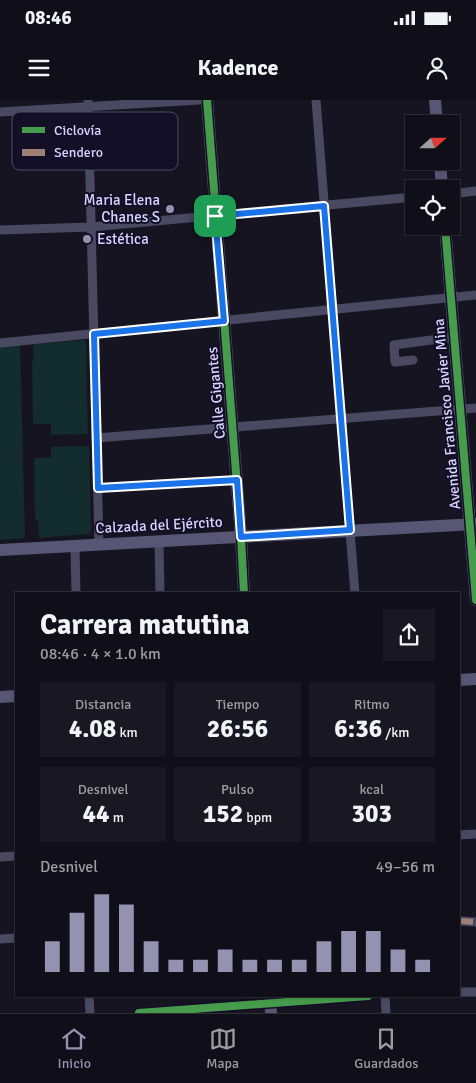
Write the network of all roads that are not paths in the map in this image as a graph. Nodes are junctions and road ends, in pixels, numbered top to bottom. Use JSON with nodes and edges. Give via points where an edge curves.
{"nodes":[{"id":1,"x":199,"y":100,"type":"edge"},
{"id":2,"x":207,"y":100,"type":"edge"},
{"id":3,"x":316,"y":100,"type":"edge"},
{"id":4,"x":435,"y":100,"type":"edge"},
{"id":5,"x":88,"y":104,"type":"edge"},
{"id":6,"x":0,"y":112,"type":"edge"},
{"id":7,"x":436,"y":115,"type":"edge"},
{"id":8,"x":90,"y":170,"type":"edge"},
{"id":9,"x":476,"y":191,"type":"edge"},
{"id":10,"x":460,"y":193,"type":"edge"},
{"id":11,"x":405,"y":198,"type":"edge"},
{"id":12,"x":324,"y":206,"type":"junction"},
{"id":13,"x":215,"y":216,"type":"junction"},
{"id":14,"x":92,"y":227,"type":"junction"},
{"id":15,"x":0,"y":230,"type":"edge"},
{"id":16,"x":446,"y":235,"type":"edge"},
{"id":17,"x":476,"y":295,"type":"edge"},
{"id":18,"x":451,"y":298,"type":"junction"},
{"id":19,"x":333,"y":310,"type":"junction"},
{"id":20,"x":224,"y":321,"type":"junction"},
{"id":21,"x":94,"y":334,"type":"junction"},
{"id":22,"x":454,"y":338,"type":"junction"},
{"id":23,"x":0,"y":343,"type":"edge"},
{"id":24,"x":413,"y":360,"type":"dead end"},
{"id":25,"x":476,"y":408,"type":"edge"},
{"id":26,"x":460,"y":409,"type":"junction"},
{"id":27,"x":341,"y":418,"type":"junction"},
{"id":28,"x":232,"y":426,"type":"junction"},
{"id":29,"x":96,"y":438,"type":"junction"},
{"id":30,"x":237,"y":480,"type":"junction"},
{"id":31,"x":98,"y":488,"type":"junction"},
{"id":32,"x":473,"y":525,"type":"edge"},
{"id":33,"x":350,"y":530,"type":"junction"},
{"id":34,"x":241,"y":537,"type":"junction"},
{"id":35,"x":159,"y":541,"type":"junction"},
{"id":36,"x":99,"y":545,"type":"junction"},
{"id":37,"x":75,"y":546,"type":"junction"},
{"id":38,"x":0,"y":550,"type":"edge"},
{"id":39,"x":76,"y":592,"type":"edge"},
{"id":40,"x":160,"y":592,"type":"edge"},
{"id":41,"x":244,"y":592,"type":"edge"},
{"id":42,"x":355,"y":592,"type":"edge"},
{"id":43,"x":476,"y":600,"type":"edge"},
{"id":44,"x":476,"y":679,"type":"edge"},
{"id":45,"x":460,"y":680,"type":"edge"},
{"id":46,"x":15,"y":696,"type":"edge"},
{"id":47,"x":0,"y":697,"type":"edge"},
{"id":48,"x":476,"y":834,"type":"edge"},
{"id":49,"x":460,"y":835,"type":"edge"},
{"id":50,"x":15,"y":856,"type":"edge"},
{"id":51,"x":0,"y":857,"type":"edge"},
{"id":52,"x":461,"y":921,"type":"dead end"},
{"id":53,"x":476,"y":922,"type":"edge"},
{"id":54,"x":15,"y":938,"type":"edge"},
{"id":55,"x":0,"y":939,"type":"edge"},
{"id":56,"x":460,"y":992,"type":"edge"},
{"id":57,"x":476,"y":992,"type":"edge"},
{"id":58,"x":89,"y":997,"type":"edge"},
{"id":59,"x":347,"y":997,"type":"edge"},
{"id":60,"x":385,"y":997,"type":"edge"},
{"id":61,"x":326,"y":998,"type":"edge"},
{"id":62,"x":271,"y":1004,"type":"edge"},
{"id":63,"x":90,"y":1013,"type":"edge"},
{"id":64,"x":139,"y":1013,"type":"edge"},
{"id":65,"x":386,"y":1013,"type":"edge"}],
"edges":[{"from":1,"to":5,"type":"street"},
{"from":2,"to":13,"type":"main road","name":"Calle Gigantes"},
{"from":3,"to":12,"type":"street"},
{"from":4,"to":7,"type":"main road"},
{"from":5,"to":6,"type":"street"},
{"from":8,"to":14,"type":"street"},
{"from":9,"to":10,"type":"street"},
{"from":11,"to":12,"type":"street"},
{"from":12,"to":13,"type":"street"},
{"from":12,"to":19,"type":"street"},
{"from":13,"to":14,"type":"street"},
{"from":13,"to":20,"type":"main road","name":"Calle Gigantes"},
{"from":14,"to":15,"type":"street"},
{"from":14,"to":21,"type":"street"},
{"from":16,"to":18,"type":"main road","name":"Avenida Francisco Javier Mina"},
{"from":17,"to":18,"type":"street"},
{"from":18,"to":19,"type":"street"},
{"from":18,"to":22,"type":"main road","name":"Avenida Francisco Javier Mina"},
{"from":19,"to":20,"type":"street"},
{"from":19,"to":27,"type":"street"},
{"from":20,"to":21,"type":"street"},
{"from":20,"to":28,"type":"main road","name":"Calle Gigantes"},
{"from":21,"to":23,"type":"street"},
{"from":21,"to":29,"type":"street"},
{"from":22,"to":24,"type":"street","via":[[394,346],[395,362]]},
{"from":22,"to":26,"type":"main road","name":"Avenida Francisco Javier Mina"},
{"from":25,"to":26,"type":"street"},
{"from":26,"to":27,"type":"street"},
{"from":26,"to":32,"type":"main road","name":"Avenida Francisco Javier Mina"},
{"from":27,"to":28,"type":"street"},
{"from":27,"to":33,"type":"street"},
{"from":28,"to":29,"type":"street"},
{"from":28,"to":30,"type":"main road","name":"Calle Gigantes"},
{"from":29,"to":31,"type":"street"},
{"from":30,"to":31,"type":"street"},
{"from":30,"to":34,"type":"main road","name":"Calle Gigantes"},
{"from":31,"to":36,"type":"street"},
{"from":32,"to":33,"type":"main road","name":"Calzada del Ejército"},
{"from":32,"to":43,"type":"main road","name":"Avenida Francisco Javier Mina"},
{"from":33,"to":34,"type":"main road","name":"Calzada del Ejército"},
{"from":33,"to":42,"type":"street"},
{"from":34,"to":35,"type":"main road","name":"Calzada del Ejército"},
{"from":34,"to":41,"type":"main road","name":"Calle Gigantes"},
{"from":35,"to":36,"type":"main road","name":"Calzada del Ejército"},
{"from":35,"to":40,"type":"street"},
{"from":36,"to":37,"type":"main road","name":"Calzada del Ejército"},
{"from":37,"to":38,"type":"main road","name":"Calzada del Ejército"},
{"from":37,"to":39,"type":"street"},
{"from":44,"to":45,"type":"main road"},
{"from":46,"to":47,"type":"main road"},
{"from":48,"to":49,"type":"street"},
{"from":50,"to":51,"type":"street"},
{"from":52,"to":53,"type":"street"},
{"from":54,"to":55,"type":"street"},
{"from":56,"to":57,"type":"street"},
{"from":58,"to":63,"type":"street"},
{"from":59,"to":61,"type":"street"},
{"from":60,"to":65,"type":"street"},
{"from":61,"to":62,"type":"street"},
{"from":62,"to":64,"type":"street"}]}
